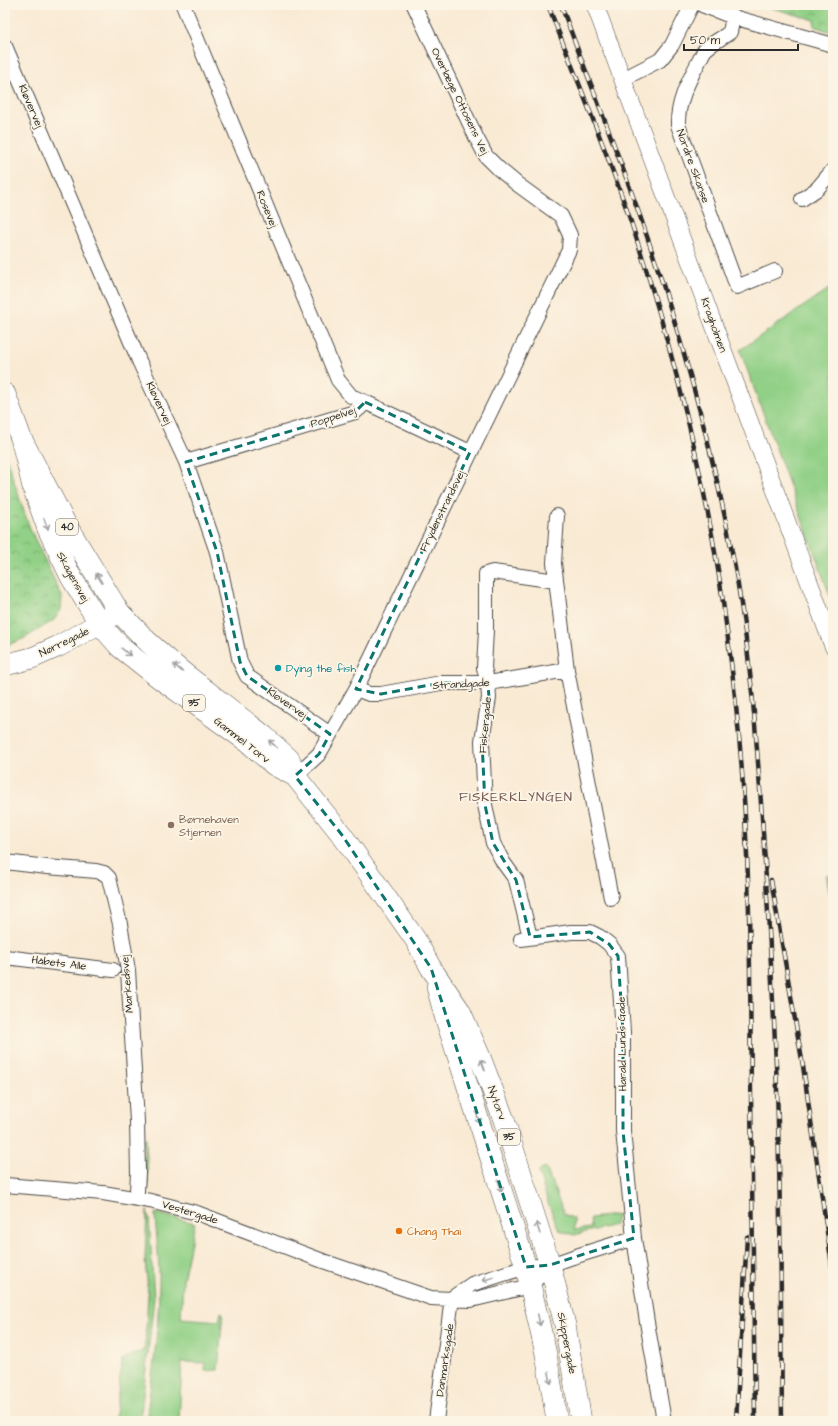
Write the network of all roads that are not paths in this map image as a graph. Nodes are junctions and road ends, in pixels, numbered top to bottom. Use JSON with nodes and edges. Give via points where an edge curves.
{"nodes":[{"id":1,"x":183,"y":5,"type":"edge"},
{"id":2,"x":414,"y":5,"type":"edge"},
{"id":3,"x":595,"y":5,"type":"edge"},
{"id":4,"x":692,"y":5,"type":"edge"},
{"id":5,"x":702,"y":5,"type":"edge"},
{"id":6,"x":733,"y":17,"type":"junction"},
{"id":7,"x":833,"y":45,"type":"edge"},
{"id":8,"x":5,"y":46,"type":"edge"},
{"id":9,"x":622,"y":80,"type":"junction"},
{"id":10,"x":833,"y":170,"type":"edge"},
{"id":11,"x":802,"y":199,"type":"dead end"},
{"id":12,"x":570,"y":234,"type":"joint"},
{"id":13,"x":775,"y":271,"type":"dead end"},
{"id":14,"x":5,"y":394,"type":"edge"},
{"id":15,"x":365,"y":402,"type":"junction"},
{"id":16,"x":21,"y":438,"type":"junction"},
{"id":17,"x":470,"y":452,"type":"junction"},
{"id":18,"x":186,"y":462,"type":"junction"},
{"id":19,"x":557,"y":516,"type":"dead end"},
{"id":20,"x":556,"y":581,"type":"junction"},
{"id":21,"x":119,"y":612,"type":"junction"},
{"id":22,"x":100,"y":624,"type":"junction"},
{"id":23,"x":833,"y":646,"type":"edge"},
{"id":24,"x":5,"y":665,"type":"edge"},
{"id":25,"x":567,"y":670,"type":"junction"},
{"id":26,"x":488,"y":684,"type":"junction"},
{"id":27,"x":356,"y":689,"type":"junction"},
{"id":28,"x":330,"y":734,"type":"junction"},
{"id":29,"x":295,"y":776,"type":"junction"},
{"id":30,"x":5,"y":862,"type":"edge"},
{"id":31,"x":611,"y":898,"type":"dead end"},
{"id":32,"x":525,"y":938,"type":"joint"},
{"id":33,"x":5,"y":957,"type":"edge"},
{"id":34,"x":113,"y":970,"type":"dead end"},
{"id":35,"x":453,"y":1014,"type":"junction"},
{"id":36,"x":5,"y":1185,"type":"edge"},
{"id":37,"x":135,"y":1198,"type":"junction"},
{"id":38,"x":634,"y":1238,"type":"junction"},
{"id":39,"x":550,"y":1265,"type":"junction"},
{"id":40,"x":528,"y":1277,"type":"junction"},
{"id":41,"x":452,"y":1298,"type":"junction"},
{"id":42,"x":436,"y":1421,"type":"edge"},
{"id":43,"x":557,"y":1421,"type":"edge"},
{"id":44,"x":581,"y":1421,"type":"edge"},
{"id":45,"x":664,"y":1421,"type":"edge"}],
"edges":[{"from":1,"to":15,"type":"street","name":"Rosevej","via":[[338,380],[351,396]]},
{"from":2,"to":12,"type":"street","name":"Overlæge Ottosens Vej","via":[[486,156],[517,184],[561,216]]},
{"from":3,"to":9,"type":"street","name":"Kragholmen"},
{"from":4,"to":9,"type":"street","via":[[672,46],[660,60]]},
{"from":5,"to":6,"type":"street"},
{"from":6,"to":7,"type":"street"},
{"from":6,"to":13,"type":"street","name":"Nordre Skanse","via":[[730,32],[710,44],[704,51],[680,102],[678,125],[737,287]]},
{"from":8,"to":18,"type":"street","name":"Kløvervej","via":[[137,356]]},
{"from":9,"to":23,"type":"street","name":"Kragholmen"},
{"from":10,"to":11,"type":"street","via":[[817,189]]},
{"from":12,"to":17,"type":"street","name":"Frydenstrandsvej","via":[[569,250]]},
{"from":14,"to":16,"type":"main road","name":"Skagensvej","number":"40"},
{"from":15,"to":17,"type":"street","name":"Poppelvej"},
{"from":15,"to":18,"type":"street","name":"Poppelvej","via":[[355,412]]},
{"from":21,"to":16,"type":"main road","name":"Skagensvej","number":"40","one_way":true,"via":[[65,523]]},
{"from":16,"to":22,"type":"main road","name":"Skagensvej","number":"40","one_way":true,"via":[[33,487],[48,529],[71,577]]},
{"from":17,"to":27,"type":"street","name":"Frydenstrandsvej"},
{"from":18,"to":28,"type":"street","name":"Kløvervej","via":[[218,552],[240,662],[248,676]]},
{"from":19,"to":20,"type":"street","via":[[554,563]]},
{"from":20,"to":25,"type":"street"},
{"from":20,"to":26,"type":"street","name":"Fiskergade","via":[[493,572],[486,574],[484,668]]},
{"from":21,"to":22,"type":"main road","name":"Nørregade"},
{"from":29,"to":21,"type":"main road","name":"Gammel Torv","number":"35","one_way":true,"via":[[289,759],[147,642]]},
{"from":22,"to":24,"type":"main road","name":"Nørregade","via":[[32,658]]},
{"from":22,"to":29,"type":"main road","name":"Gammel Torv","number":"35","one_way":true,"via":[[120,647],[158,678],[248,742],[274,765]]},
{"from":25,"to":26,"type":"street","name":"Strandgade"},
{"from":25,"to":31,"type":"street"},
{"from":26,"to":27,"type":"street","name":"Strandgade","via":[[441,683],[381,694],[369,694]]},
{"from":26,"to":32,"type":"street","name":"Fiskergade","via":[[489,698],[482,741],[485,805],[493,843],[516,880]]},
{"from":27,"to":28,"type":"street","name":"Frydenstrandsvej"},
{"from":28,"to":29,"type":"street","name":"Frydenstrandsvej","via":[[319,754]]},
{"from":29,"to":35,"type":"main road","name":"Gammel Torv","number":"35","via":[[342,835],[415,939]]},
{"from":30,"to":37,"type":"street","name":"Markedsvej","via":[[96,871],[104,873],[109,878],[128,970],[137,1121],[138,1173]]},
{"from":32,"to":38,"type":"street","name":"Harald Lunds Gade","via":[[590,932],[609,944],[618,956],[623,1032],[623,1131]]},
{"from":33,"to":34,"type":"street","name":"Håbets Alle"},
{"from":39,"to":35,"type":"main road","name":"Nytorv","number":"35","one_way":true,"via":[[504,1120],[480,1057]]},
{"from":35,"to":40,"type":"main road","name":"Nytorv","number":"35","one_way":true},
{"from":36,"to":37,"type":"street","name":"Vestergade"},
{"from":37,"to":41,"type":"street","name":"Vestergade","via":[[196,1213],[366,1277],[431,1298]]},
{"from":38,"to":39,"type":"street"},
{"from":38,"to":45,"type":"street","name":"Harald Lunds Gade"},
{"from":39,"to":40,"type":"street"},
{"from":39,"to":44,"type":"main road","name":"Skippergade","number":"35","via":[[564,1325]]},
{"from":40,"to":41,"type":"street","via":[[471,1300]]},
{"from":40,"to":41,"type":"street","one_way":true,"via":[[472,1284]]},
{"from":40,"to":43,"type":"main road","name":"Skippergade","number":"35","one_way":true,"via":[[546,1354]]},
{"from":41,"to":42,"type":"street","name":"Danmarksgade"}]}
